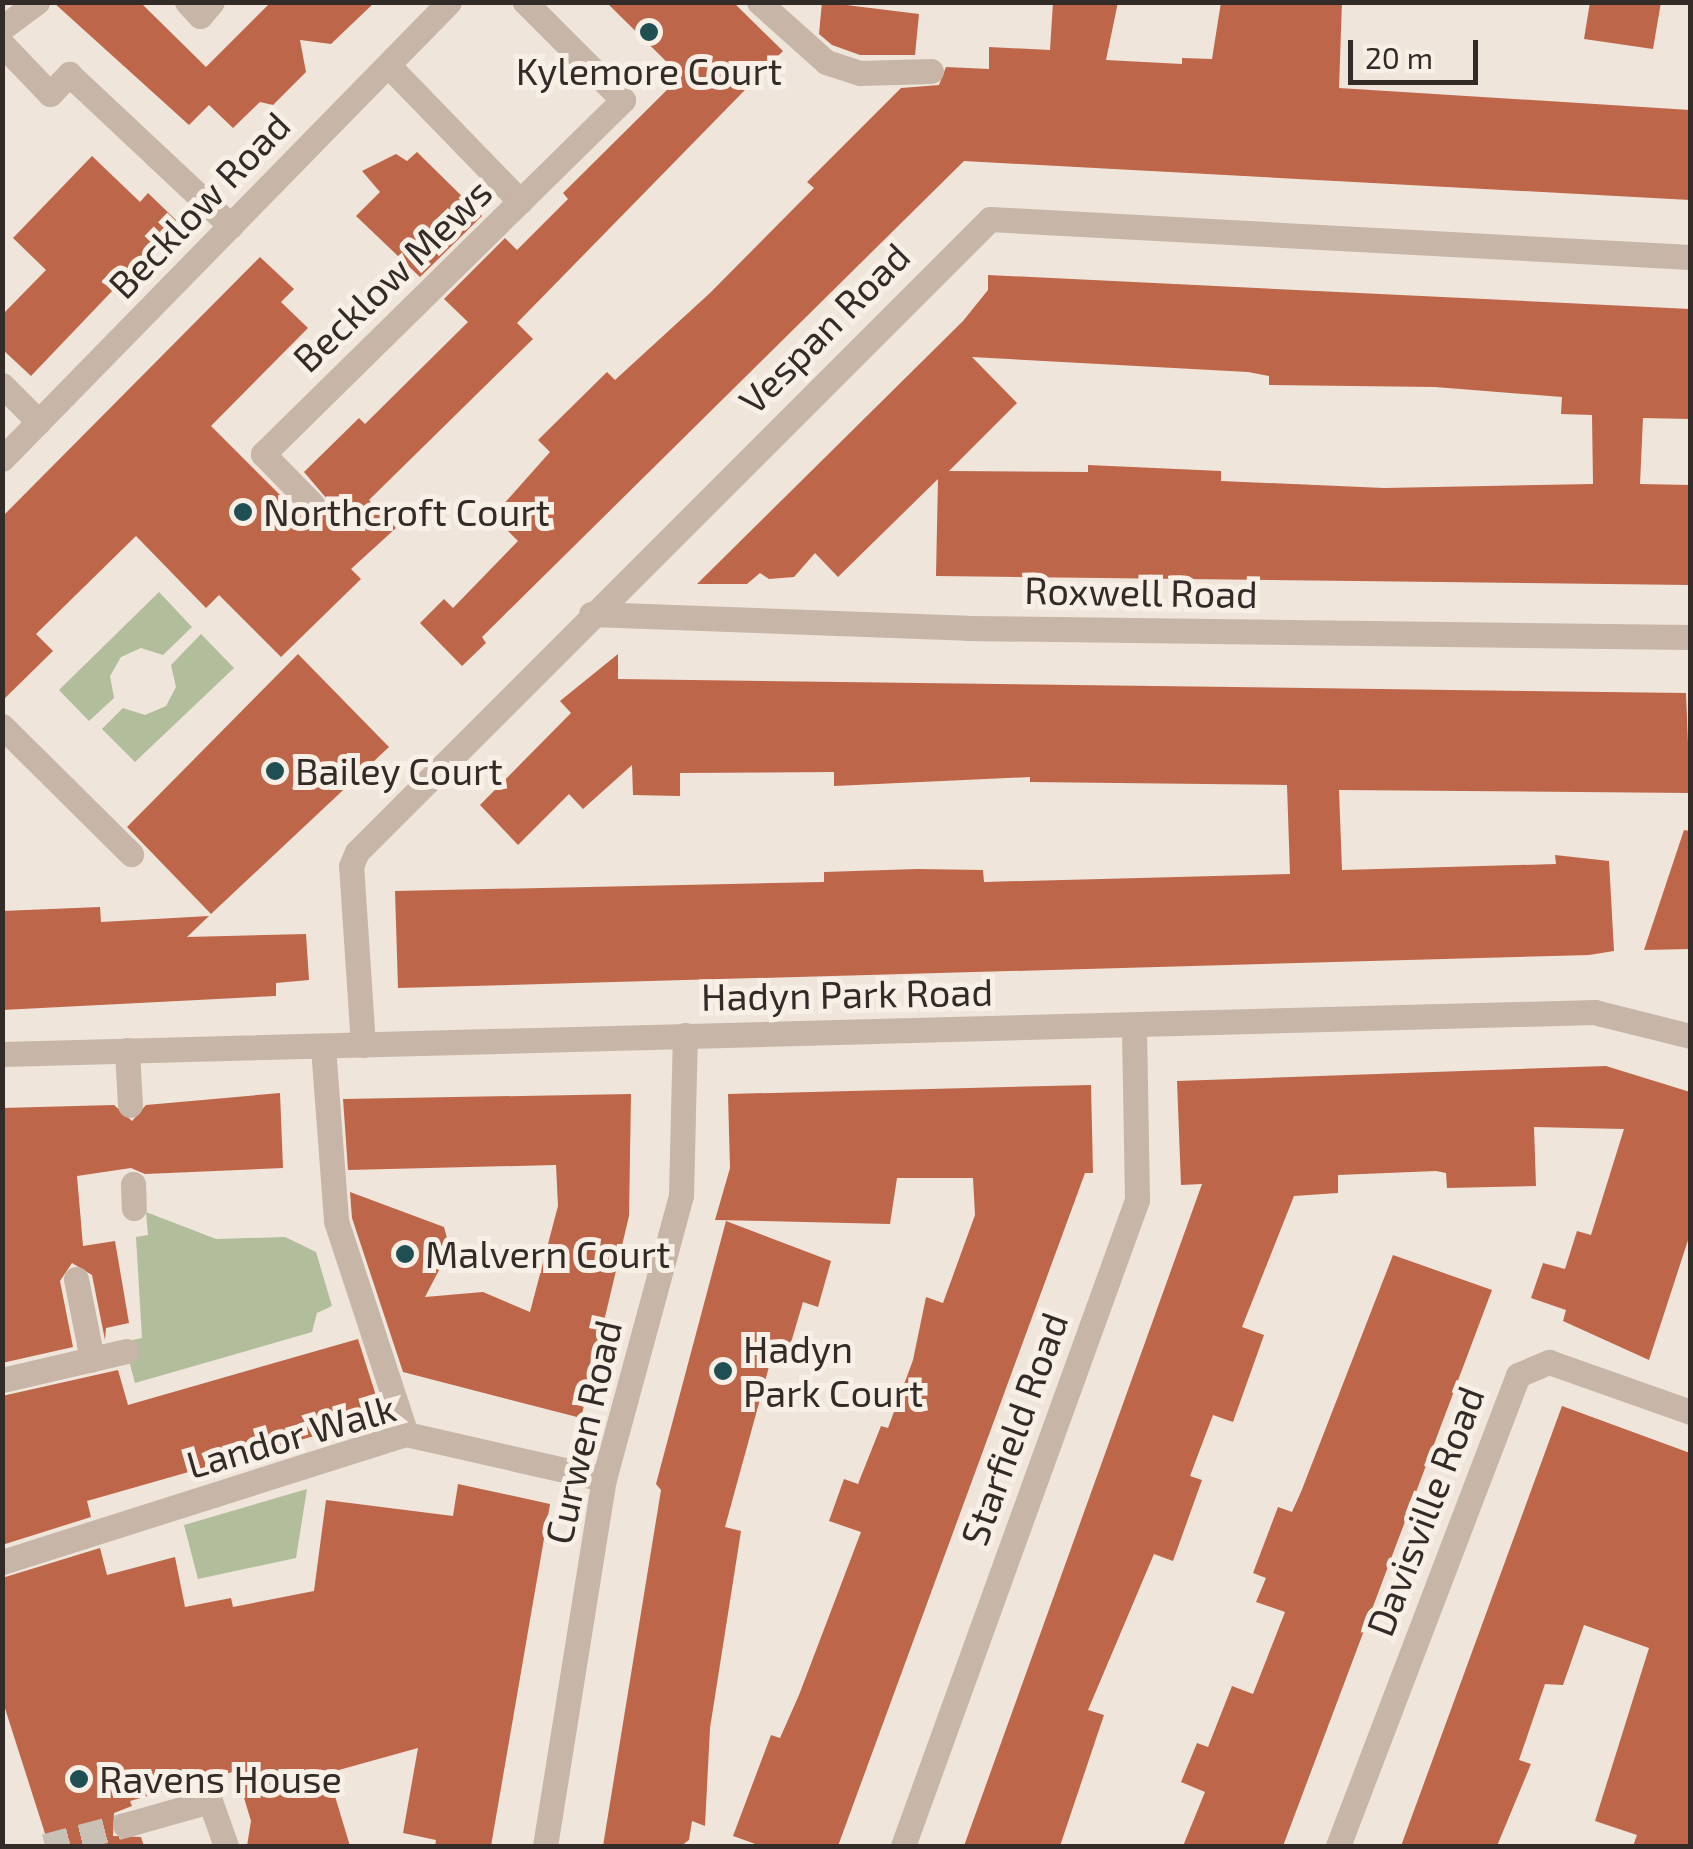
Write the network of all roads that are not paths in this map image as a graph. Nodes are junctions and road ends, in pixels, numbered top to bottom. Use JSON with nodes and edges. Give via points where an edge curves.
{"nodes":[{"id":1,"x":36,"y":2,"type":"edge"},
{"id":2,"x":188,"y":2,"type":"edge"},
{"id":3,"x":212,"y":2,"type":"edge"},
{"id":4,"x":449,"y":2,"type":"edge"},
{"id":5,"x":526,"y":2,"type":"edge"},
{"id":6,"x":758,"y":2,"type":"edge"},
{"id":7,"x":2,"y":28,"type":"edge"},
{"id":8,"x":2,"y":44,"type":"edge"},
{"id":9,"x":388,"y":65,"type":"junction"},
{"id":10,"x":932,"y":71,"type":"dead end"},
{"id":11,"x":520,"y":201,"type":"junction"},
{"id":12,"x":231,"y":226,"type":"junction"},
{"id":13,"x":1690,"y":258,"type":"edge"},
{"id":14,"x":2,"y":385,"type":"edge"},
{"id":15,"x":39,"y":422,"type":"junction"},
{"id":16,"x":2,"y":459,"type":"edge"},
{"id":17,"x":312,"y":504,"type":"dead end"},
{"id":18,"x":591,"y":614,"type":"junction"},
{"id":19,"x":1690,"y":637,"type":"edge"},
{"id":20,"x":2,"y":726,"type":"edge"},
{"id":21,"x":131,"y":854,"type":"dead end"},
{"id":22,"x":1134,"y":1026,"type":"junction"},
{"id":23,"x":685,"y":1034,"type":"junction"},
{"id":24,"x":1690,"y":1036,"type":"edge"},
{"id":25,"x":363,"y":1045,"type":"junction"},
{"id":26,"x":323,"y":1046,"type":"junction"},
{"id":27,"x":128,"y":1050,"type":"junction"},
{"id":28,"x":2,"y":1054,"type":"edge"},
{"id":29,"x":130,"y":1105,"type":"dead end"},
{"id":30,"x":76,"y":1280,"type":"dead end"},
{"id":31,"x":126,"y":1351,"type":"dead end"},
{"id":32,"x":92,"y":1359,"type":"junction"},
{"id":33,"x":2,"y":1380,"type":"edge"},
{"id":34,"x":1690,"y":1412,"type":"edge"},
{"id":35,"x":406,"y":1434,"type":"junction"},
{"id":36,"x":604,"y":1479,"type":"junction"},
{"id":37,"x":2,"y":1562,"type":"edge"},
{"id":38,"x":125,"y":1825,"type":"tunnel mouth"},
{"id":39,"x":226,"y":1846,"type":"edge"},
{"id":40,"x":545,"y":1846,"type":"edge"},
{"id":41,"x":904,"y":1846,"type":"edge"},
{"id":42,"x":1338,"y":1846,"type":"edge"}],
"edges":[{"from":1,"to":7,"type":"street"},
{"from":2,"to":3,"type":"street","via":[[200,16]]},
{"from":4,"to":9,"type":"street","name":"Becklow Road"},
{"from":5,"to":11,"type":"street","name":"Becklow Mews","via":[[623,100]]},
{"from":6,"to":10,"type":"street","via":[[826,62],[860,74]]},
{"from":8,"to":12,"type":"street","via":[[50,94],[69,74]]},
{"from":9,"to":11,"type":"street"},
{"from":9,"to":12,"type":"street","name":"Becklow Road"},
{"from":11,"to":17,"type":"street","name":"Becklow Mews","via":[[263,454]]},
{"from":12,"to":15,"type":"street","name":"Becklow Road"},
{"from":13,"to":18,"type":"street","name":"Vespan Road","via":[[990,218]]},
{"from":14,"to":15,"type":"street"},
{"from":15,"to":16,"type":"street","name":"Becklow Road"},
{"from":18,"to":19,"type":"street","name":"Roxwell Road","via":[[967,628]]},
{"from":18,"to":25,"type":"street","name":"Vespan Road","via":[[356,852],[351,866]]},
{"from":20,"to":21,"type":"street"},
{"from":22,"to":23,"type":"street","name":"Hadyn Park Road"},
{"from":22,"to":24,"type":"street","name":"Hadyn Park Road","via":[[1594,1012]]},
{"from":22,"to":41,"type":"street","name":"Starfield Road","via":[[1137,1200]]},
{"from":23,"to":25,"type":"street","name":"Hadyn Park Road"},
{"from":23,"to":36,"type":"street","name":"Curwen Road","via":[[681,1195]]},
{"from":25,"to":26,"type":"street","name":"Hadyn Park Road"},
{"from":26,"to":27,"type":"street","name":"Hadyn Park Road"},
{"from":26,"to":35,"type":"street","via":[[336,1221]]},
{"from":27,"to":28,"type":"street","name":"Hadyn Park Road"},
{"from":27,"to":29,"type":"street"},
{"from":30,"to":32,"type":"street"},
{"from":31,"to":32,"type":"street"},
{"from":32,"to":33,"type":"street"},
{"from":34,"to":42,"type":"street","name":"Davisville Road","via":[[1549,1362],[1518,1375]]},
{"from":35,"to":36,"type":"street","name":"Landor Walk"},
{"from":35,"to":37,"type":"street","name":"Landor Walk"},
{"from":36,"to":40,"type":"street","name":"Curwen Road"},
{"from":38,"to":39,"type":"street","via":[[210,1800]]}]}
